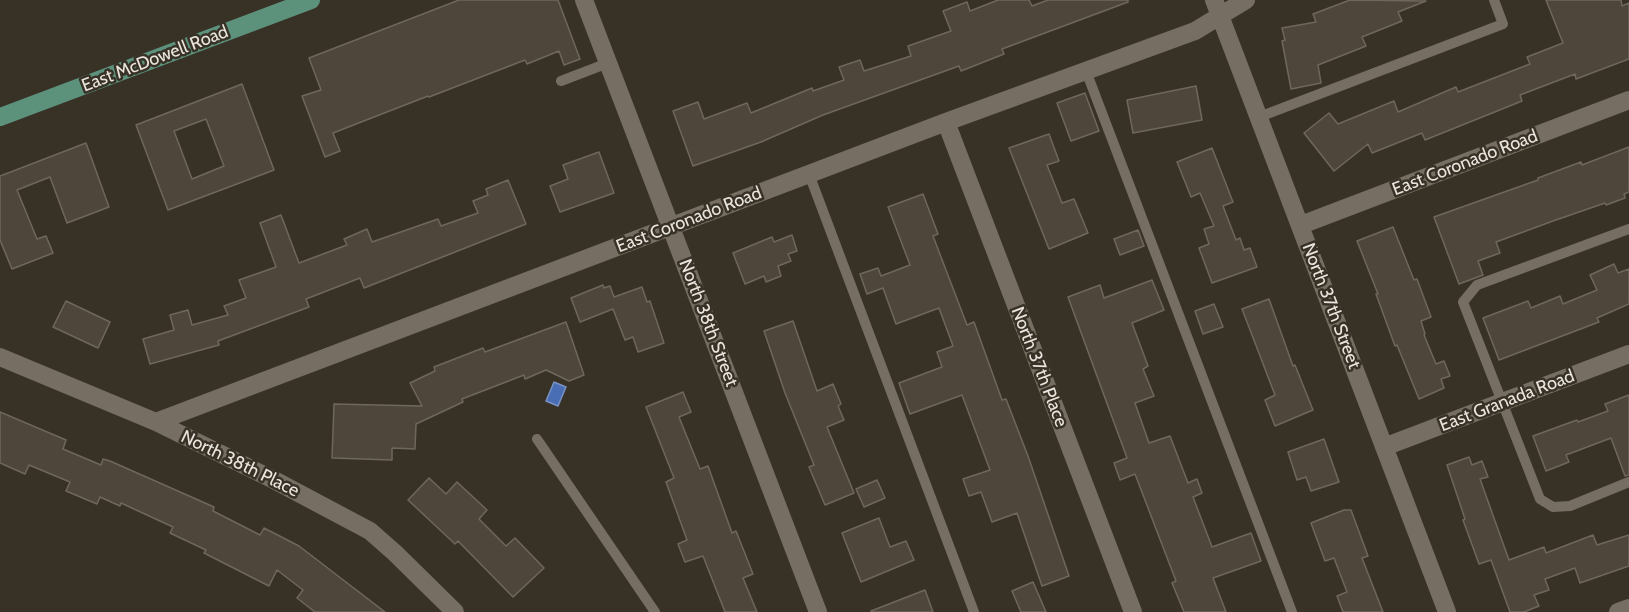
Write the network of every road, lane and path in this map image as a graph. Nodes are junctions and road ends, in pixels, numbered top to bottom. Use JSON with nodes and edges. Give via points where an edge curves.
{"nodes":[{"id":1,"x":310,"y":0,"type":"edge"},
{"id":2,"x":584,"y":0,"type":"edge"},
{"id":3,"x":1246,"y":0,"type":"edge"},
{"id":4,"x":1494,"y":0,"type":"edge"},
{"id":5,"x":1217,"y":8,"type":"edge"},
{"id":6,"x":608,"y":63,"type":"junction"},
{"id":7,"x":1086,"y":71,"type":"junction"},
{"id":8,"x":561,"y":81,"type":"dead end"},
{"id":9,"x":1629,"y":100,"type":"edge"},
{"id":10,"x":0,"y":117,"type":"edge"},
{"id":11,"x":1259,"y":117,"type":"junction"},
{"id":12,"x":946,"y":122,"type":"junction"},
{"id":13,"x":809,"y":174,"type":"junction"},
{"id":14,"x":1301,"y":225,"type":"junction"},
{"id":15,"x":672,"y":227,"type":"junction"},
{"id":16,"x":1629,"y":229,"type":"edge"},
{"id":17,"x":1629,"y":354,"type":"edge"},
{"id":18,"x":0,"y":357,"type":"edge"},
{"id":19,"x":1503,"y":402,"type":"junction"},
{"id":20,"x":156,"y":422,"type":"junction"},
{"id":21,"x":537,"y":439,"type":"dead end"},
{"id":22,"x":1384,"y":447,"type":"junction"},
{"id":23,"x":1629,"y":482,"type":"edge"},
{"id":24,"x":1629,"y":608,"type":"edge"},
{"id":25,"x":455,"y":612,"type":"edge"},
{"id":26,"x":655,"y":612,"type":"edge"},
{"id":27,"x":818,"y":612,"type":"edge"},
{"id":28,"x":974,"y":612,"type":"edge"},
{"id":29,"x":1133,"y":612,"type":"edge"},
{"id":30,"x":1292,"y":612,"type":"edge"},
{"id":31,"x":1447,"y":612,"type":"edge"},
{"id":32,"x":1618,"y":612,"type":"edge"}],
"edges":[{"from":1,"to":10,"type":"main road","name":"East McDowell Road"},
{"from":2,"to":6,"type":"street","name":"North 38th Street"},
{"from":3,"to":5,"type":"street","name":"East Coronado Road"},
{"from":4,"to":11,"type":"lane","via":[[1503,24]]},
{"from":5,"to":7,"type":"street","name":"East Coronado Road","via":[[1195,31]]},
{"from":5,"to":11,"type":"street","name":"North 37th Street"},
{"from":6,"to":8,"type":"lane"},
{"from":6,"to":15,"type":"street","name":"North 38th Street"},
{"from":7,"to":12,"type":"street","name":"East Coronado Road"},
{"from":7,"to":30,"type":"lane"},
{"from":9,"to":14,"type":"street","name":"East Coronado Road"},
{"from":11,"to":14,"type":"street","name":"North 37th Street"},
{"from":12,"to":13,"type":"street","name":"East Coronado Road"},
{"from":12,"to":29,"type":"street","name":"North 37th Place"},
{"from":13,"to":15,"type":"street","name":"East Coronado Road"},
{"from":13,"to":28,"type":"lane"},
{"from":14,"to":22,"type":"street","name":"North 37th Street"},
{"from":15,"to":20,"type":"street","name":"East Coronado Road"},
{"from":15,"to":27,"type":"street","name":"North 38th Street"},
{"from":16,"to":19,"type":"lane","via":[[1478,285],[1464,302]]},
{"from":17,"to":19,"type":"street","name":"East Granada Road"},
{"from":18,"to":20,"type":"street","name":"North 38th Place"},
{"from":19,"to":22,"type":"street","name":"East Granada Road"},
{"from":19,"to":23,"type":"lane","via":[[1540,499],[1553,507],[1570,506]]},
{"from":20,"to":25,"type":"street","name":"North 38th Place","via":[[370,531]]},
{"from":21,"to":26,"type":"lane"},
{"from":22,"to":31,"type":"street","name":"North 37th Street"},
{"from":24,"to":32,"type":"street"}]}
